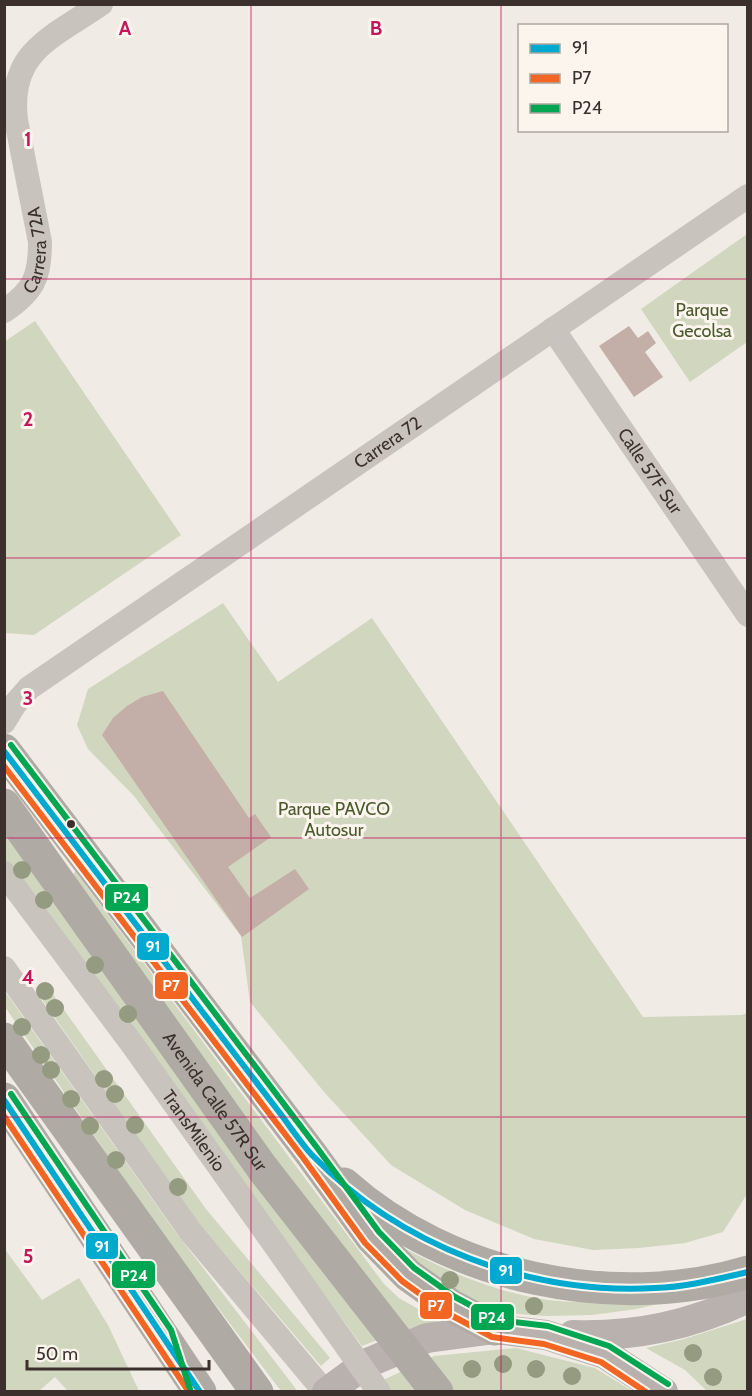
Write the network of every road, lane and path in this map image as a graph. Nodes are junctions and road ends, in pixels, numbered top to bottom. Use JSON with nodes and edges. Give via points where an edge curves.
{"nodes":[{"id":1,"x":100,"y":4,"type":"edge"},
{"id":2,"x":10,"y":81,"type":"edge"},
{"id":3,"x":10,"y":119,"type":"edge"},
{"id":4,"x":747,"y":196,"type":"edge"},
{"id":5,"x":4,"y":311,"type":"edge"},
{"id":6,"x":553,"y":329,"type":"junction"},
{"id":7,"x":747,"y":615,"type":"edge"},
{"id":8,"x":29,"y":688,"type":"junction"},
{"id":9,"x":4,"y":694,"type":"edge"},
{"id":10,"x":4,"y":722,"type":"edge"},
{"id":11,"x":4,"y":750,"type":"edge"},
{"id":12,"x":4,"y":805,"type":"edge"},
{"id":13,"x":4,"y":873,"type":"edge"},
{"id":14,"x":4,"y":968,"type":"edge"},
{"id":15,"x":4,"y":1039,"type":"edge"},
{"id":16,"x":4,"y":1099,"type":"edge"},
{"id":17,"x":311,"y":1154,"type":"junction"},
{"id":18,"x":747,"y":1272,"type":"edge"},
{"id":19,"x":747,"y":1298,"type":"edge"},
{"id":20,"x":495,"y":1329,"type":"junction"},
{"id":21,"x":163,"y":1334,"type":"junction"},
{"id":22,"x":546,"y":1335,"type":"junction"},
{"id":23,"x":181,"y":1392,"type":"edge"},
{"id":24,"x":200,"y":1392,"type":"edge"},
{"id":25,"x":257,"y":1392,"type":"edge"},
{"id":26,"x":326,"y":1392,"type":"edge"},
{"id":27,"x":379,"y":1392,"type":"edge"},
{"id":28,"x":437,"y":1392,"type":"edge"},
{"id":29,"x":663,"y":1392,"type":"edge"}],
"edges":[{"from":1,"to":2,"type":"street","name":"Carrera 72A","via":[[33,52]]},
{"from":2,"to":3,"type":"street","name":"Carrera 72A","via":[[14,100]]},
{"from":3,"to":5,"type":"street","name":"Carrera 72A","via":[[40,242],[40,260],[36,279],[27,294]]},
{"from":4,"to":6,"type":"street","name":"Carrera 72"},
{"from":6,"to":7,"type":"street","name":"Calle 57F Sur"},
{"from":6,"to":8,"type":"street","name":"Carrera 72"},
{"from":8,"to":9,"type":"street","name":"Carrera 72"},
{"from":8,"to":10,"type":"street","name":"Carrera 72"},
{"from":11,"to":17,"type":"highway"},
{"from":12,"to":28,"type":"highway","name":"Avenida Calle 57R Sur","bridge":true,"via":[[263,1169]]},
{"from":13,"to":27,"type":"street","name":"TransMilenio","bridge":true,"via":[[132,1044]]},
{"from":14,"to":26,"type":"street","via":[[190,1231]]},
{"from":15,"to":25,"type":"highway"},
{"from":16,"to":21,"type":"highway"},
{"from":17,"to":18,"type":"highway","via":[[390,1218],[434,1243],[530,1278],[630,1289],[680,1287]]},
{"from":17,"to":20,"type":"highway","via":[[372,1238],[408,1275],[450,1305]]},
{"from":19,"to":22,"type":"main road","via":[[686,1323],[652,1330],[600,1336]]},
{"from":20,"to":22,"type":"main road"},
{"from":20,"to":26,"type":"main road","via":[[428,1338],[365,1364]]},
{"from":21,"to":23,"type":"highway"},
{"from":21,"to":24,"type":"highway"},
{"from":22,"to":29,"type":"main road","via":[[605,1354]]}]}
